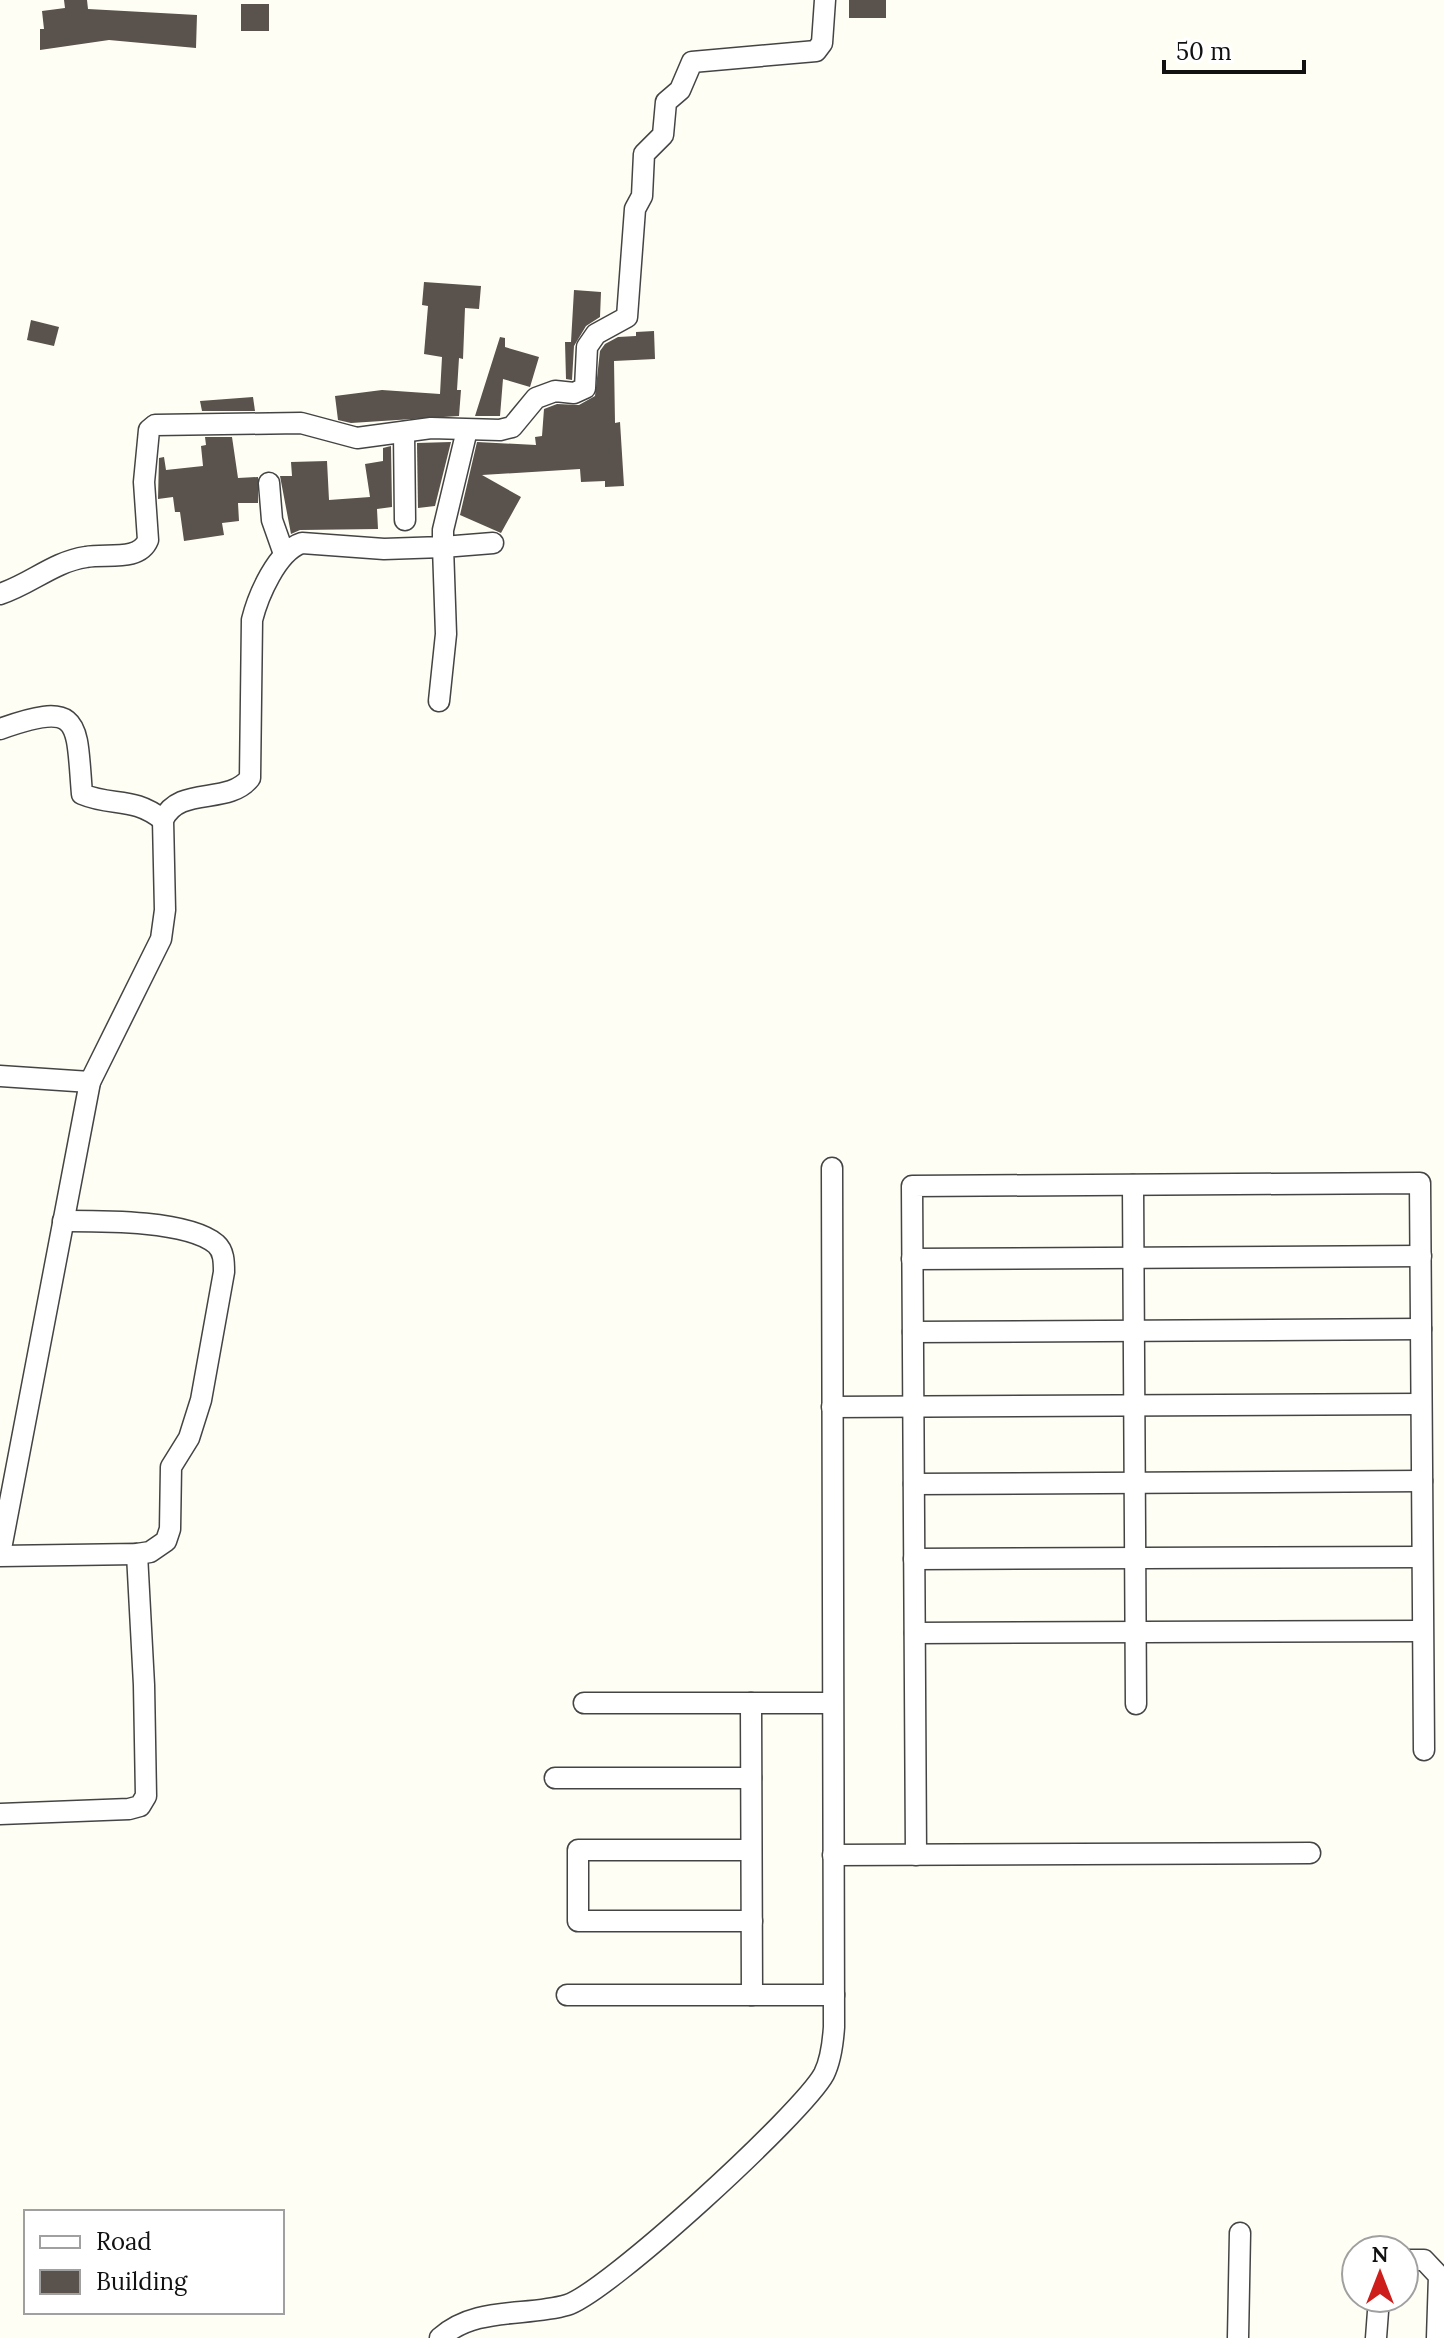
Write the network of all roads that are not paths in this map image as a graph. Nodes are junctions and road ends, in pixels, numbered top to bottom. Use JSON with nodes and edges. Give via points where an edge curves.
{"nodes":[{"id":1,"x":825,"y":0,"type":"edge"},
{"id":2,"x":467,"y":430,"type":"junction"},
{"id":3,"x":404,"y":432,"type":"junction"},
{"id":4,"x":269,"y":483,"type":"dead end"},
{"id":5,"x":405,"y":520,"type":"dead end"},
{"id":6,"x":493,"y":543,"type":"dead end"},
{"id":7,"x":443,"y":547,"type":"junction"},
{"id":8,"x":284,"y":554,"type":"junction"},
{"id":9,"x":0,"y":594,"type":"edge"},
{"id":10,"x":439,"y":701,"type":"dead end"},
{"id":11,"x":0,"y":729,"type":"edge"},
{"id":12,"x":163,"y":820,"type":"junction"},
{"id":13,"x":0,"y":1076,"type":"edge"},
{"id":14,"x":90,"y":1082,"type":"junction"},
{"id":15,"x":832,"y":1168,"type":"dead end"},
{"id":16,"x":1133,"y":1185,"type":"junction"},
{"id":17,"x":63,"y":1221,"type":"junction"},
{"id":18,"x":1421,"y":1256,"type":"junction"},
{"id":19,"x":1133,"y":1257,"type":"junction"},
{"id":20,"x":912,"y":1259,"type":"junction"},
{"id":21,"x":1421,"y":1329,"type":"junction"},
{"id":22,"x":1134,"y":1331,"type":"junction"},
{"id":23,"x":913,"y":1332,"type":"junction"},
{"id":24,"x":1421,"y":1404,"type":"junction"},
{"id":25,"x":1134,"y":1405,"type":"junction"},
{"id":26,"x":832,"y":1407,"type":"junction"},
{"id":27,"x":913,"y":1407,"type":"junction"},
{"id":28,"x":10,"y":1454,"type":"edge"},
{"id":29,"x":1422,"y":1481,"type":"junction"},
{"id":30,"x":1135,"y":1483,"type":"junction"},
{"id":31,"x":914,"y":1484,"type":"junction"},
{"id":32,"x":137,"y":1554,"type":"junction"},
{"id":33,"x":0,"y":1555,"type":"edge"},
{"id":34,"x":1422,"y":1557,"type":"junction"},
{"id":35,"x":1135,"y":1558,"type":"junction"},
{"id":36,"x":914,"y":1559,"type":"junction"},
{"id":37,"x":1422,"y":1631,"type":"junction"},
{"id":38,"x":1136,"y":1632,"type":"junction"},
{"id":39,"x":915,"y":1633,"type":"junction"},
{"id":40,"x":584,"y":1703,"type":"dead end"},
{"id":41,"x":751,"y":1703,"type":"junction"},
{"id":42,"x":832,"y":1703,"type":"junction"},
{"id":43,"x":1136,"y":1704,"type":"dead end"},
{"id":44,"x":1424,"y":1750,"type":"dead end"},
{"id":45,"x":555,"y":1778,"type":"dead end"},
{"id":46,"x":751,"y":1778,"type":"junction"},
{"id":47,"x":0,"y":1814,"type":"edge"},
{"id":48,"x":751,"y":1850,"type":"junction"},
{"id":49,"x":1310,"y":1853,"type":"dead end"},
{"id":50,"x":833,"y":1855,"type":"junction"},
{"id":51,"x":916,"y":1855,"type":"junction"},
{"id":52,"x":752,"y":1921,"type":"junction"},
{"id":53,"x":567,"y":1995,"type":"dead end"},
{"id":54,"x":752,"y":1995,"type":"junction"},
{"id":55,"x":834,"y":1995,"type":"junction"},
{"id":56,"x":1240,"y":2233,"type":"dead end"},
{"id":57,"x":1420,"y":2260,"type":"edge"},
{"id":58,"x":1378,"y":2314,"type":"edge"},
{"id":59,"x":440,"y":2338,"type":"edge"},
{"id":60,"x":1238,"y":2338,"type":"edge"},
{"id":61,"x":1376,"y":2338,"type":"edge"},
{"id":62,"x":1437,"y":2338,"type":"edge"}],
"edges":[{"from":1,"to":2,"type":"street","via":[[822,43],[816,51],[692,62],[680,90],[666,102],[663,135],[644,154],[630,306],[622,323],[596,334],[587,347],[585,388],[536,398],[512,427]]},
{"from":2,"to":3,"type":"street"},
{"from":2,"to":7,"type":"street"},
{"from":3,"to":5,"type":"street"},
{"from":3,"to":9,"type":"street","via":[[357,438],[301,423],[155,425],[149,430],[146,456],[145,548],[136,554],[65,561]]},
{"from":4,"to":8,"type":"street","via":[[272,520]]},
{"from":6,"to":7,"type":"street"},
{"from":7,"to":8,"type":"street","via":[[302,543]]},
{"from":7,"to":10,"type":"street","via":[[446,634]]},
{"from":8,"to":12,"type":"street","via":[[252,620],[250,778],[234,790],[179,801]]},
{"from":11,"to":12,"type":"street","via":[[41,717],[70,721],[76,730],[82,794],[131,802]]},
{"from":12,"to":14,"type":"street","via":[[161,939]]},
{"from":13,"to":14,"type":"street"},
{"from":14,"to":17,"type":"street"},
{"from":15,"to":26,"type":"street"},
{"from":16,"to":18,"type":"street","via":[[1420,1183]]},
{"from":16,"to":19,"type":"street"},
{"from":16,"to":20,"type":"street","via":[[912,1186]]},
{"from":17,"to":28,"type":"street"},
{"from":17,"to":32,"type":"street","via":[[168,1228],[218,1245],[224,1258],[201,1400],[189,1438],[171,1467],[170,1529],[166,1541]]},
{"from":18,"to":19,"type":"street"},
{"from":18,"to":21,"type":"street"},
{"from":19,"to":20,"type":"street"},
{"from":19,"to":22,"type":"street"},
{"from":20,"to":23,"type":"street"},
{"from":21,"to":22,"type":"street"},
{"from":21,"to":24,"type":"street"},
{"from":22,"to":23,"type":"street"},
{"from":22,"to":25,"type":"street"},
{"from":23,"to":27,"type":"street"},
{"from":24,"to":25,"type":"street"},
{"from":24,"to":29,"type":"street"},
{"from":25,"to":27,"type":"street"},
{"from":25,"to":30,"type":"street"},
{"from":26,"to":27,"type":"street"},
{"from":26,"to":42,"type":"street"},
{"from":27,"to":31,"type":"street"},
{"from":28,"to":33,"type":"street"},
{"from":29,"to":30,"type":"street"},
{"from":29,"to":34,"type":"street"},
{"from":30,"to":31,"type":"street"},
{"from":30,"to":35,"type":"street"},
{"from":31,"to":36,"type":"street"},
{"from":32,"to":33,"type":"street"},
{"from":32,"to":47,"type":"street","via":[[146,1796],[140,1806],[129,1809]]},
{"from":34,"to":35,"type":"street"},
{"from":34,"to":37,"type":"street"},
{"from":35,"to":36,"type":"street"},
{"from":35,"to":38,"type":"street"},
{"from":36,"to":39,"type":"street"},
{"from":37,"to":38,"type":"street"},
{"from":37,"to":44,"type":"street"},
{"from":38,"to":39,"type":"street"},
{"from":38,"to":43,"type":"street"},
{"from":39,"to":51,"type":"street"},
{"from":40,"to":41,"type":"street"},
{"from":41,"to":42,"type":"street"},
{"from":41,"to":46,"type":"street"},
{"from":42,"to":50,"type":"street"},
{"from":45,"to":46,"type":"street"},
{"from":46,"to":48,"type":"street"},
{"from":48,"to":52,"type":"street"},
{"from":48,"to":52,"type":"street","via":[[578,1850],[578,1921]]},
{"from":49,"to":51,"type":"street"},
{"from":50,"to":51,"type":"street"},
{"from":50,"to":55,"type":"street"},
{"from":52,"to":54,"type":"street"},
{"from":53,"to":54,"type":"street"},
{"from":54,"to":55,"type":"street"},
{"from":55,"to":59,"type":"street","via":[[832,2049],[824,2074],[790,2117],[619,2274],[569,2304],[500,2313],[450,2329]]},
{"from":56,"to":60,"type":"street"},
{"from":57,"to":62,"type":"street","via":[[1439,2276]]},
{"from":58,"to":61,"type":"street"}]}
